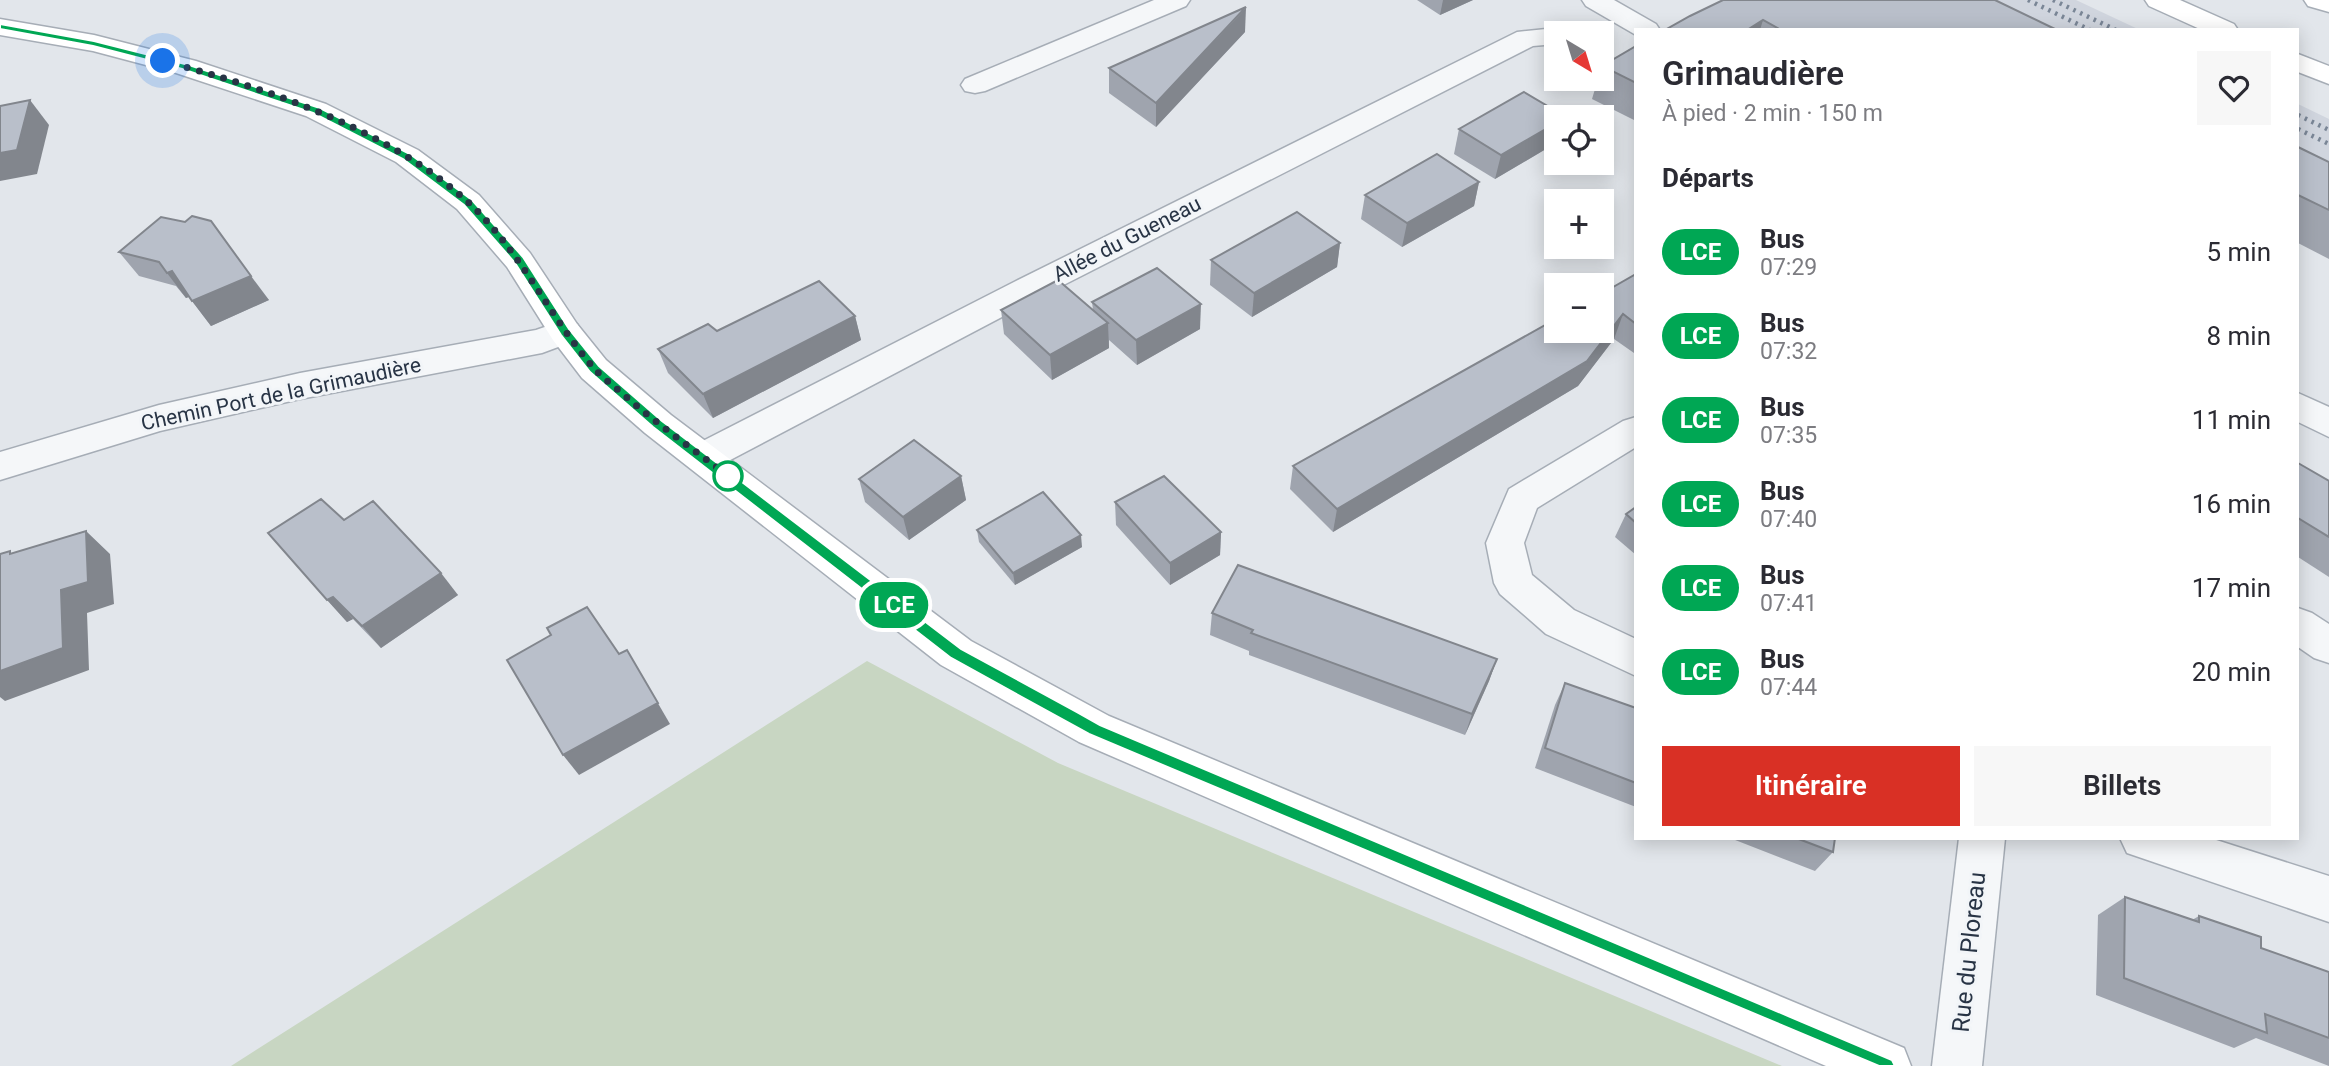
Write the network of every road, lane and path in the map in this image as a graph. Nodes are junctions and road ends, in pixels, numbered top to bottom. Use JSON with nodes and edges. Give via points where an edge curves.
{"nodes":[{"id":1,"x":1177,"y":0,"type":"edge"},
{"id":2,"x":1595,"y":0,"type":"edge"},
{"id":3,"x":2158,"y":0,"type":"edge"},
{"id":4,"x":2317,"y":0,"type":"edge"},
{"id":5,"x":2329,"y":5,"type":"edge"},
{"id":6,"x":0,"y":27,"type":"edge"},
{"id":7,"x":1644,"y":28,"type":"edge"},
{"id":8,"x":2221,"y":28,"type":"edge"},
{"id":9,"x":1544,"y":37,"type":"edge"},
{"id":10,"x":2299,"y":62,"type":"edge"},
{"id":11,"x":2329,"y":76,"type":"edge"},
{"id":12,"x":975,"y":85,"type":"dead end"},
{"id":13,"x":565,"y":332,"type":"junction"},
{"id":14,"x":2299,"y":407,"type":"edge"},
{"id":15,"x":2329,"y":424,"type":"edge"},
{"id":16,"x":1634,"y":431,"type":"edge"},
{"id":17,"x":704,"y":457,"type":"junction"},
{"id":18,"x":0,"y":466,"type":"edge"},
{"id":19,"x":2299,"y":626,"type":"edge"},
{"id":20,"x":2329,"y":646,"type":"edge"},
{"id":21,"x":1634,"y":657,"type":"edge"},
{"id":22,"x":1982,"y":840,"type":"edge"},
{"id":23,"x":2149,"y":840,"type":"edge"},
{"id":24,"x":2329,"y":899,"type":"edge"},
{"id":25,"x":1886,"y":1066,"type":"edge"},
{"id":26,"x":1957,"y":1066,"type":"edge"}],
"edges":[{"from":1,"to":12,"type":"street"},
{"from":2,"to":7,"type":"street"},
{"from":3,"to":8,"type":"street"},
{"from":4,"to":5,"type":"street"},
{"from":6,"to":13,"type":"street","via":[[94,43],[186,67],[316,110],[407,156],[468,202],[519,260]]},
{"from":9,"to":17,"type":"street","name":"Allée du Gueneau","via":[[1527,38],[1026,289]]},
{"from":10,"to":11,"type":"street"},
{"from":13,"to":17,"type":"street","via":[[594,369]]},
{"from":13,"to":18,"type":"street","name":"Chemin Port de la Grimaudière","via":[[542,341],[300,386],[159,418]]},
{"from":14,"to":15,"type":"street"},
{"from":16,"to":21,"type":"street","via":[[1522,499],[1505,543],[1514,583],[1560,622]]},
{"from":17,"to":25,"type":"street","via":[[956,653],[1094,729]]},
{"from":19,"to":20,"type":"street"},
{"from":22,"to":26,"type":"street","name":"Rue du Ploreau"},
{"from":23,"to":24,"type":"street"}]}
